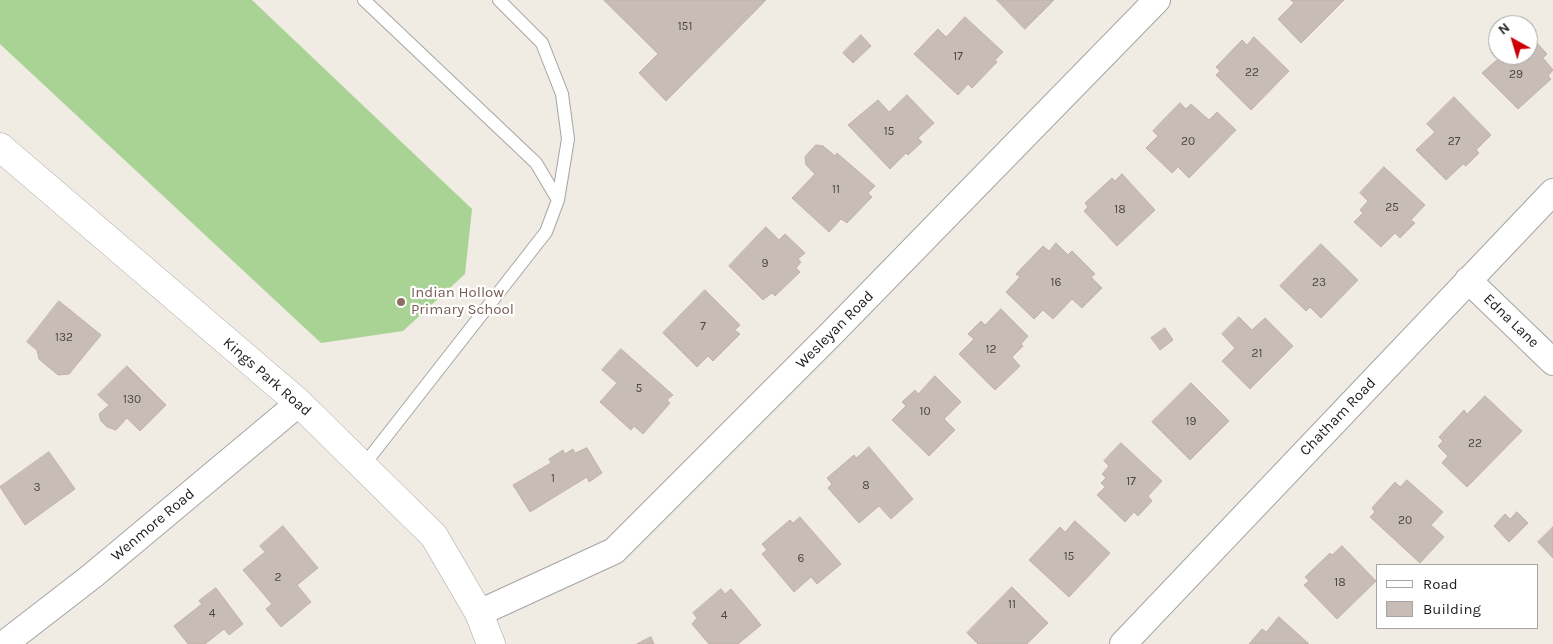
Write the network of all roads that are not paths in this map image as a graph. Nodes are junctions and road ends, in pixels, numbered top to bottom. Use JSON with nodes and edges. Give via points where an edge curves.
{"nodes":[{"id":1,"x":364,"y":0,"type":"edge"},
{"id":2,"x":498,"y":0,"type":"edge"},
{"id":3,"x":1157,"y":0,"type":"edge"},
{"id":4,"x":0,"y":147,"type":"edge"},
{"id":5,"x":1553,"y":192,"type":"edge"},
{"id":6,"x":558,"y":200,"type":"junction"},
{"id":7,"x":1468,"y":280,"type":"junction"},
{"id":8,"x":1553,"y":362,"type":"edge"},
{"id":9,"x":299,"y":403,"type":"junction"},
{"id":10,"x":363,"y":466,"type":"junction"},
{"id":11,"x":479,"y":613,"type":"junction"},
{"id":12,"x":4,"y":644,"type":"edge"},
{"id":13,"x":491,"y":644,"type":"edge"},
{"id":14,"x":1123,"y":644,"type":"edge"}],
"edges":[{"from":1,"to":6,"type":"lane","via":[[536,163]]},
{"from":2,"to":6,"type":"lane","via":[[542,43],[562,94],[568,139]]},
{"from":3,"to":11,"type":"street","name":"Wesleyan Road","via":[[614,551]]},
{"from":4,"to":9,"type":"street","name":"Kings Park Road"},
{"from":5,"to":7,"type":"street","name":"Chatham Road"},
{"from":6,"to":10,"type":"lane","via":[[546,232]]},
{"from":7,"to":8,"type":"street","name":"Edna Lane"},
{"from":7,"to":14,"type":"street","name":"Chatham Road"},
{"from":9,"to":10,"type":"street","name":"Kings Park Road"},
{"from":9,"to":12,"type":"street","name":"Wenmore Road","via":[[92,576]]},
{"from":10,"to":11,"type":"street","name":"Kings Park Road","via":[[434,536]]},
{"from":11,"to":13,"type":"street","name":"Kings Park Road"}]}
